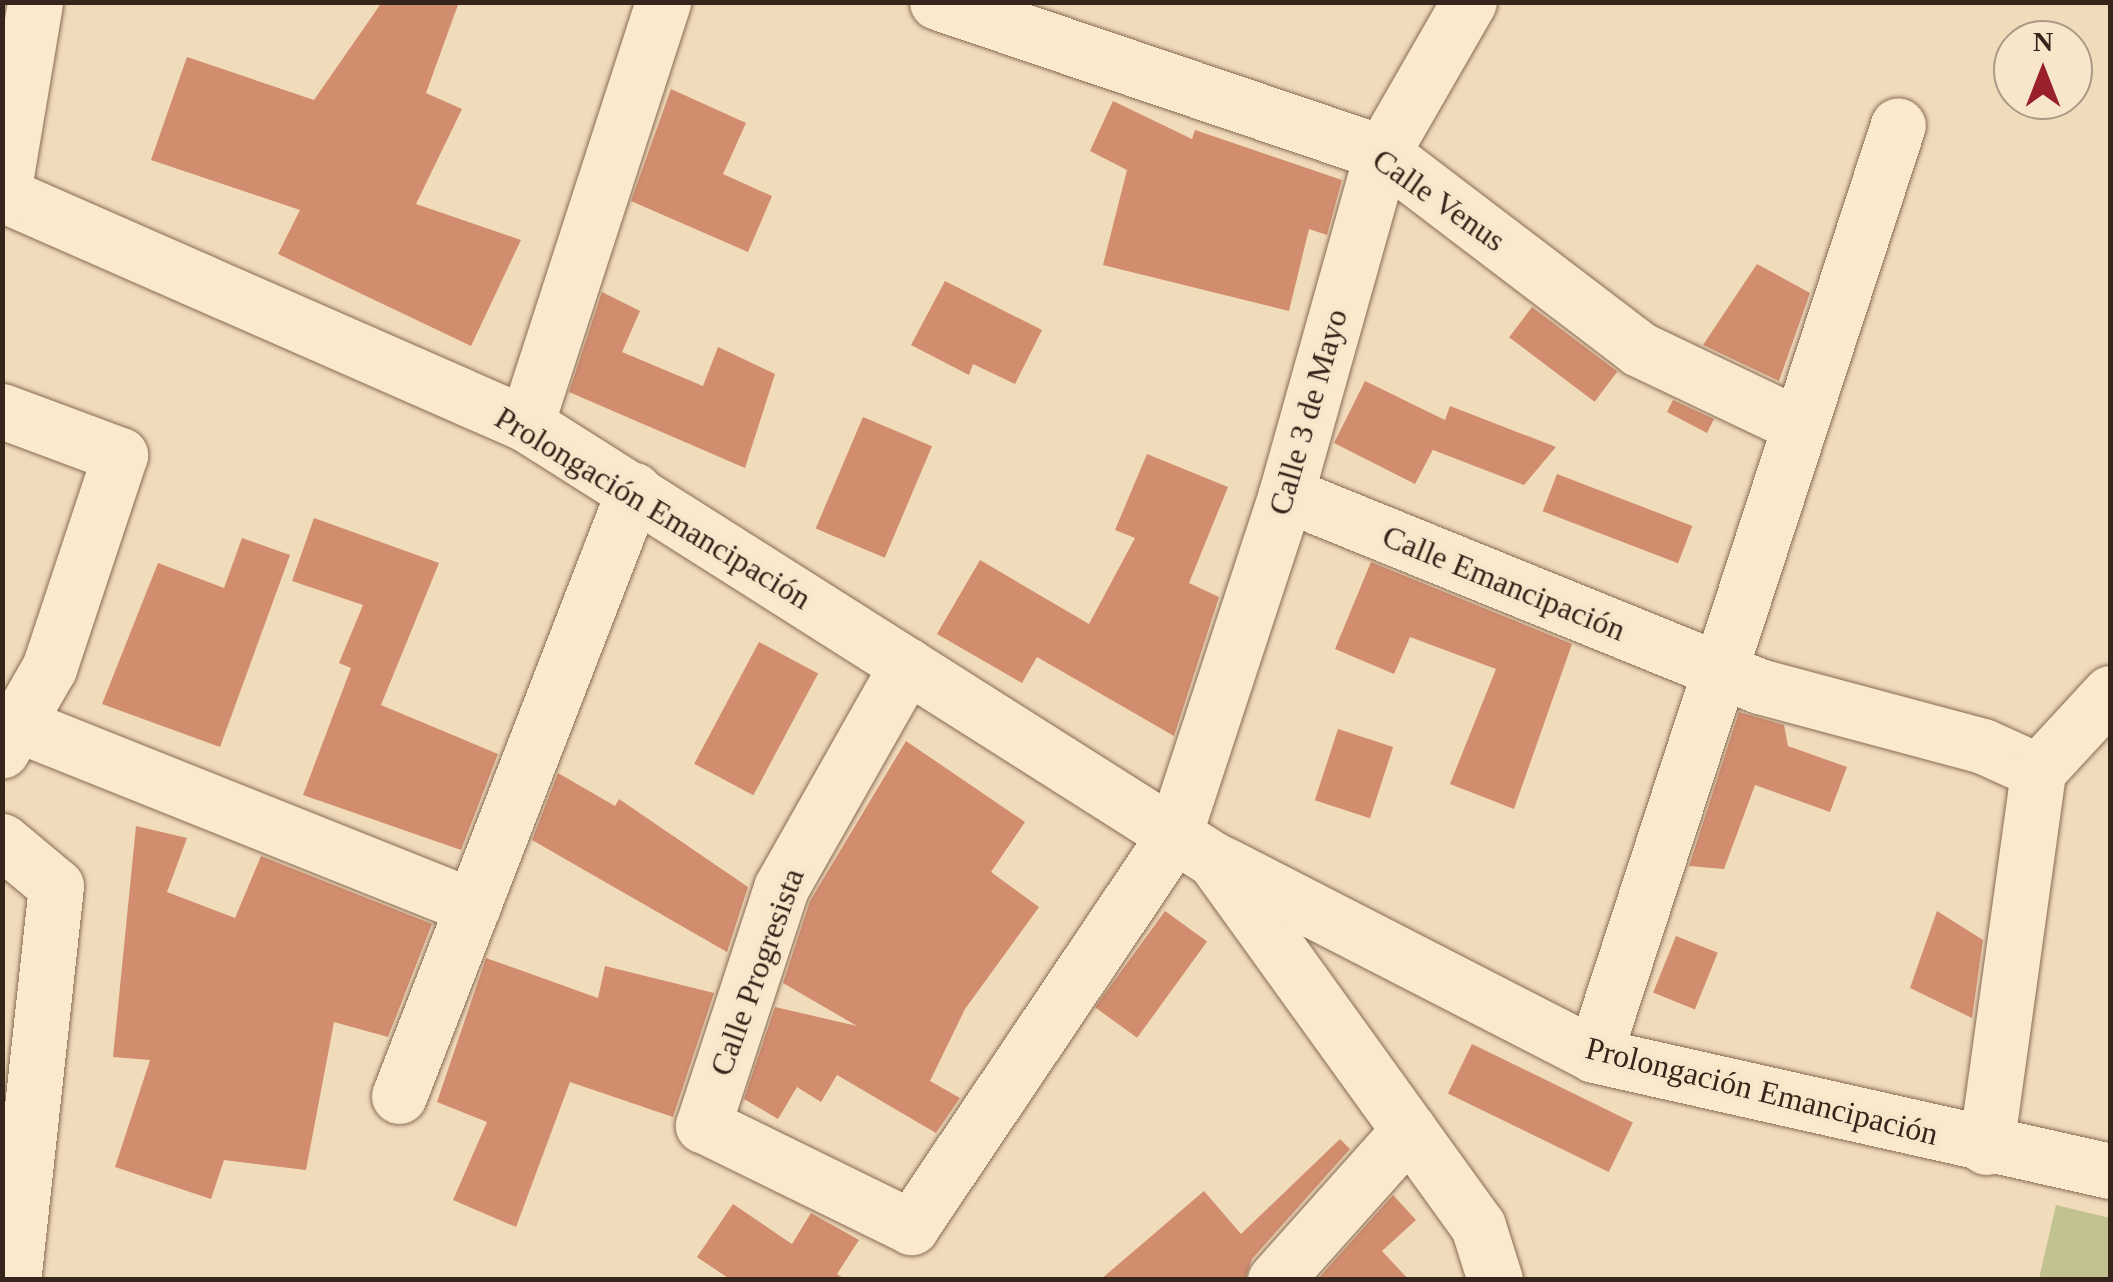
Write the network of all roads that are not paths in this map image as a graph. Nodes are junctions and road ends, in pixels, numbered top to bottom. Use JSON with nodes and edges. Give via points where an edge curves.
{"nodes":[{"id":1,"x":34,"y":2,"type":"edge"},
{"id":2,"x":663,"y":2,"type":"edge"},
{"id":3,"x":937,"y":2,"type":"edge"},
{"id":4,"x":1469,"y":2,"type":"edge"},
{"id":5,"x":1898,"y":125,"type":"dead end"},
{"id":6,"x":1382,"y":153,"type":"junction"},
{"id":7,"x":3,"y":194,"type":"edge"},
{"id":8,"x":2,"y":411,"type":"edge"},
{"id":9,"x":526,"y":424,"type":"junction"},
{"id":10,"x":1796,"y":424,"type":"junction"},
{"id":11,"x":634,"y":490,"type":"junction"},
{"id":12,"x":1286,"y":494,"type":"junction"},
{"id":13,"x":907,"y":665,"type":"junction"},
{"id":14,"x":1722,"y":672,"type":"junction"},
{"id":15,"x":2110,"y":693,"type":"edge"},
{"id":16,"x":10,"y":737,"type":"edge"},
{"id":17,"x":2038,"y":770,"type":"junction"},
{"id":18,"x":2,"y":841,"type":"edge"},
{"id":19,"x":1194,"y":847,"type":"junction"},
{"id":20,"x":473,"y":907,"type":"junction"},
{"id":21,"x":1594,"y":1055,"type":"junction"},
{"id":22,"x":399,"y":1096,"type":"dead end"},
{"id":23,"x":702,"y":1125,"type":"joint"},
{"id":24,"x":1409,"y":1130,"type":"junction"},
{"id":25,"x":1986,"y":1146,"type":"junction"},
{"id":26,"x":2110,"y":1171,"type":"edge"},
{"id":27,"x":13,"y":1280,"type":"edge"},
{"id":28,"x":1276,"y":1280,"type":"edge"},
{"id":29,"x":1495,"y":1280,"type":"edge"}],
"edges":[{"from":1,"to":7,"type":"street"},
{"from":2,"to":9,"type":"street"},
{"from":3,"to":6,"type":"street","name":"Calle Venus"},
{"from":4,"to":6,"type":"street","name":"Calle 3 de Mayo"},
{"from":5,"to":10,"type":"street"},
{"from":6,"to":10,"type":"street","name":"Calle Venus","via":[[1640,349]]},
{"from":6,"to":12,"type":"street","name":"Calle 3 de Mayo"},
{"from":7,"to":9,"type":"street","name":"Prolongación Emancipación"},
{"from":8,"to":16,"type":"street","via":[[120,455],[49,668]]},
{"from":9,"to":11,"type":"street","name":"Prolongación Emancipación"},
{"from":10,"to":14,"type":"street"},
{"from":11,"to":13,"type":"street","name":"Prolongación Emancipación"},
{"from":11,"to":20,"type":"street"},
{"from":12,"to":14,"type":"street","name":"Calle Emancipación"},
{"from":12,"to":19,"type":"street","name":"Calle 3 de Mayo"},
{"from":13,"to":19,"type":"street","name":"Prolongación Emancipación"},
{"from":13,"to":23,"type":"street","name":"Calle Progresista","via":[[780,888]]},
{"from":14,"to":17,"type":"street","name":"Calle Emancipación"},
{"from":14,"to":21,"type":"street"},
{"from":15,"to":17,"type":"street"},
{"from":16,"to":20,"type":"street"},
{"from":17,"to":25,"type":"street"},
{"from":18,"to":27,"type":"street","via":[[56,886]]},
{"from":19,"to":21,"type":"street","name":"Prolongación Emancipación"},
{"from":19,"to":23,"type":"street","name":"Calle 3 de Mayo","via":[[910,1228]]},
{"from":19,"to":24,"type":"street","name":"Prolongación Emancipación"},
{"from":20,"to":22,"type":"street"},
{"from":21,"to":25,"type":"street","name":"Prolongación Emancipación"},
{"from":24,"to":28,"type":"street"},
{"from":24,"to":29,"type":"street","name":"Prolongación Emancipación","via":[[1478,1226]]},
{"from":25,"to":26,"type":"street","name":"Prolongación Emancipación"}]}
